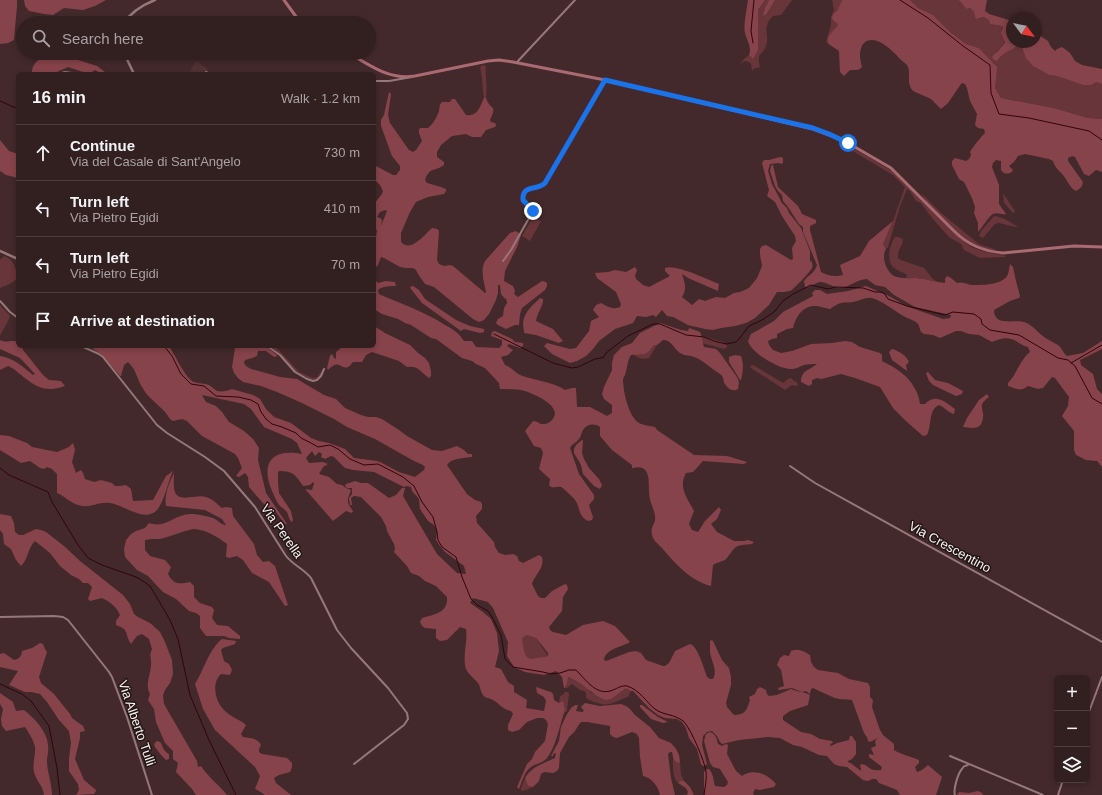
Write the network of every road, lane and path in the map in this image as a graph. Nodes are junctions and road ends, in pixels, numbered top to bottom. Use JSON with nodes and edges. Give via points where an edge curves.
{"nodes":[{"id":1,"x":155,"y":0,"type":"edge"},
{"id":2,"x":284,"y":0,"type":"edge"},
{"id":3,"x":575,"y":0,"type":"edge"},
{"id":4,"x":129,"y":16,"type":"edge"},
{"id":5,"x":296,"y":16,"type":"edge"},
{"id":6,"x":127,"y":60,"type":"edge"},
{"id":7,"x":360,"y":60,"type":"edge"},
{"id":8,"x":518,"y":63,"type":"junction"},
{"id":9,"x":133,"y":72,"type":"edge"},
{"id":10,"x":416,"y":76,"type":"junction"},
{"id":11,"x":605,"y":80,"type":"junction"},
{"id":12,"x":376,"y":81,"type":"edge"},
{"id":13,"x":1102,"y":247,"type":"edge"},
{"id":14,"x":0,"y":251,"type":"edge"},
{"id":15,"x":16,"y":258,"type":"edge"},
{"id":16,"x":503,"y":261,"type":"dead end"},
{"id":17,"x":0,"y":301,"type":"edge"},
{"id":18,"x":16,"y":316,"type":"edge"},
{"id":19,"x":85,"y":348,"type":"edge"},
{"id":20,"x":270,"y":348,"type":"edge"},
{"id":21,"x":324,"y":369,"type":"dead end"},
{"id":22,"x":790,"y":466,"type":"dead end"},
{"id":23,"x":0,"y":617,"type":"edge"},
{"id":24,"x":1102,"y":642,"type":"edge"},
{"id":25,"x":1102,"y":676,"type":"edge"},
{"id":26,"x":1089,"y":711,"type":"edge"},
{"id":27,"x":950,"y":756,"type":"dead end"},
{"id":28,"x":354,"y":764,"type":"dead end"},
{"id":29,"x":971,"y":766,"type":"junction"},
{"id":30,"x":1062,"y":783,"type":"edge"},
{"id":31,"x":152,"y":795,"type":"edge"},
{"id":32,"x":955,"y":795,"type":"edge"},
{"id":33,"x":1043,"y":795,"type":"edge"},
{"id":34,"x":1058,"y":795,"type":"edge"}],
"edges":[{"from":1,"to":4,"type":"street","via":[[138,7]]},
{"from":2,"to":5,"type":"main road"},
{"from":3,"to":8,"type":"street"},
{"from":6,"to":9,"type":"street"},
{"from":7,"to":10,"type":"main road","via":[[386,73],[401,77]]},
{"from":8,"to":10,"type":"main road","via":[[504,60],[488,61]]},
{"from":8,"to":11,"type":"main road"},
{"from":10,"to":12,"type":"street"},
{"from":11,"to":13,"type":"main road","via":[[793,123],[837,138],[895,171],[961,238],[981,249],[1003,253],[1074,246]]},
{"from":11,"to":16,"type":"street","via":[[545,183],[525,192],[523,200],[533,211]]},
{"from":14,"to":15,"type":"street"},
{"from":17,"to":18,"type":"street"},
{"from":19,"to":28,"type":"street","name":"Via Perella","via":[[104,358],[160,428],[224,471],[255,507],[286,556],[308,574],[341,636],[384,683],[407,713],[405,724]]},
{"from":20,"to":21,"type":"street","via":[[295,372],[307,379],[318,379]]},
{"from":22,"to":24,"type":"street","name":"Via Crescentino","via":[[815,483]]},
{"from":23,"to":31,"type":"street","name":"Via Alberto Tulli","via":[[54,616],[68,620],[112,677]]},
{"from":25,"to":26,"type":"street"},
{"from":27,"to":29,"type":"street"},
{"from":29,"to":32,"type":"street","via":[[964,766],[960,770]]},
{"from":29,"to":33,"type":"street"},
{"from":30,"to":34,"type":"street"}]}
